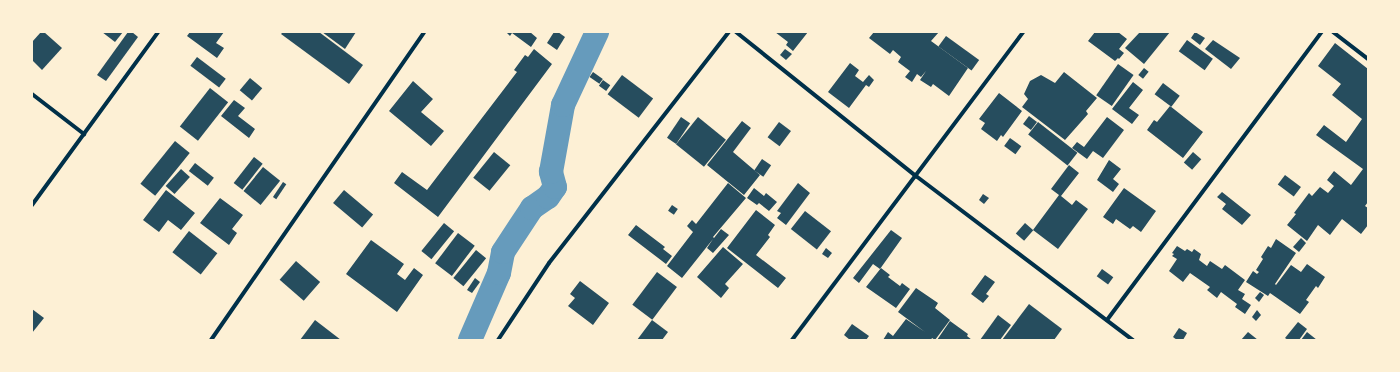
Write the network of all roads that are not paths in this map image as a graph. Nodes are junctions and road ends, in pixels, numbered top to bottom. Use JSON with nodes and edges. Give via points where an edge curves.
{"nodes":[{"id":1,"x":158,"y":32,"type":"edge"},
{"id":2,"x":424,"y":32,"type":"edge"},
{"id":3,"x":729,"y":32,"type":"edge"},
{"id":4,"x":736,"y":32,"type":"edge"},
{"id":5,"x":1023,"y":32,"type":"edge"},
{"id":6,"x":1322,"y":32,"type":"edge"},
{"id":7,"x":1333,"y":32,"type":"edge"},
{"id":8,"x":1368,"y":59,"type":"edge"},
{"id":9,"x":32,"y":94,"type":"edge"},
{"id":10,"x":84,"y":134,"type":"junction"},
{"id":11,"x":916,"y":176,"type":"junction"},
{"id":12,"x":32,"y":205,"type":"edge"},
{"id":13,"x":1107,"y":320,"type":"junction"},
{"id":14,"x":210,"y":340,"type":"edge"},
{"id":15,"x":498,"y":340,"type":"edge"},
{"id":16,"x":792,"y":340,"type":"edge"},
{"id":17,"x":1133,"y":340,"type":"edge"}],
"edges":[{"from":1,"to":10,"type":"street"},
{"from":2,"to":14,"type":"street"},
{"from":3,"to":15,"type":"street","via":[[549,263]]},
{"from":4,"to":11,"type":"street"},
{"from":5,"to":11,"type":"street"},
{"from":6,"to":13,"type":"street"},
{"from":7,"to":8,"type":"street"},
{"from":9,"to":10,"type":"street"},
{"from":10,"to":12,"type":"street"},
{"from":11,"to":13,"type":"street"},
{"from":11,"to":16,"type":"street"},
{"from":13,"to":17,"type":"street"}]}
